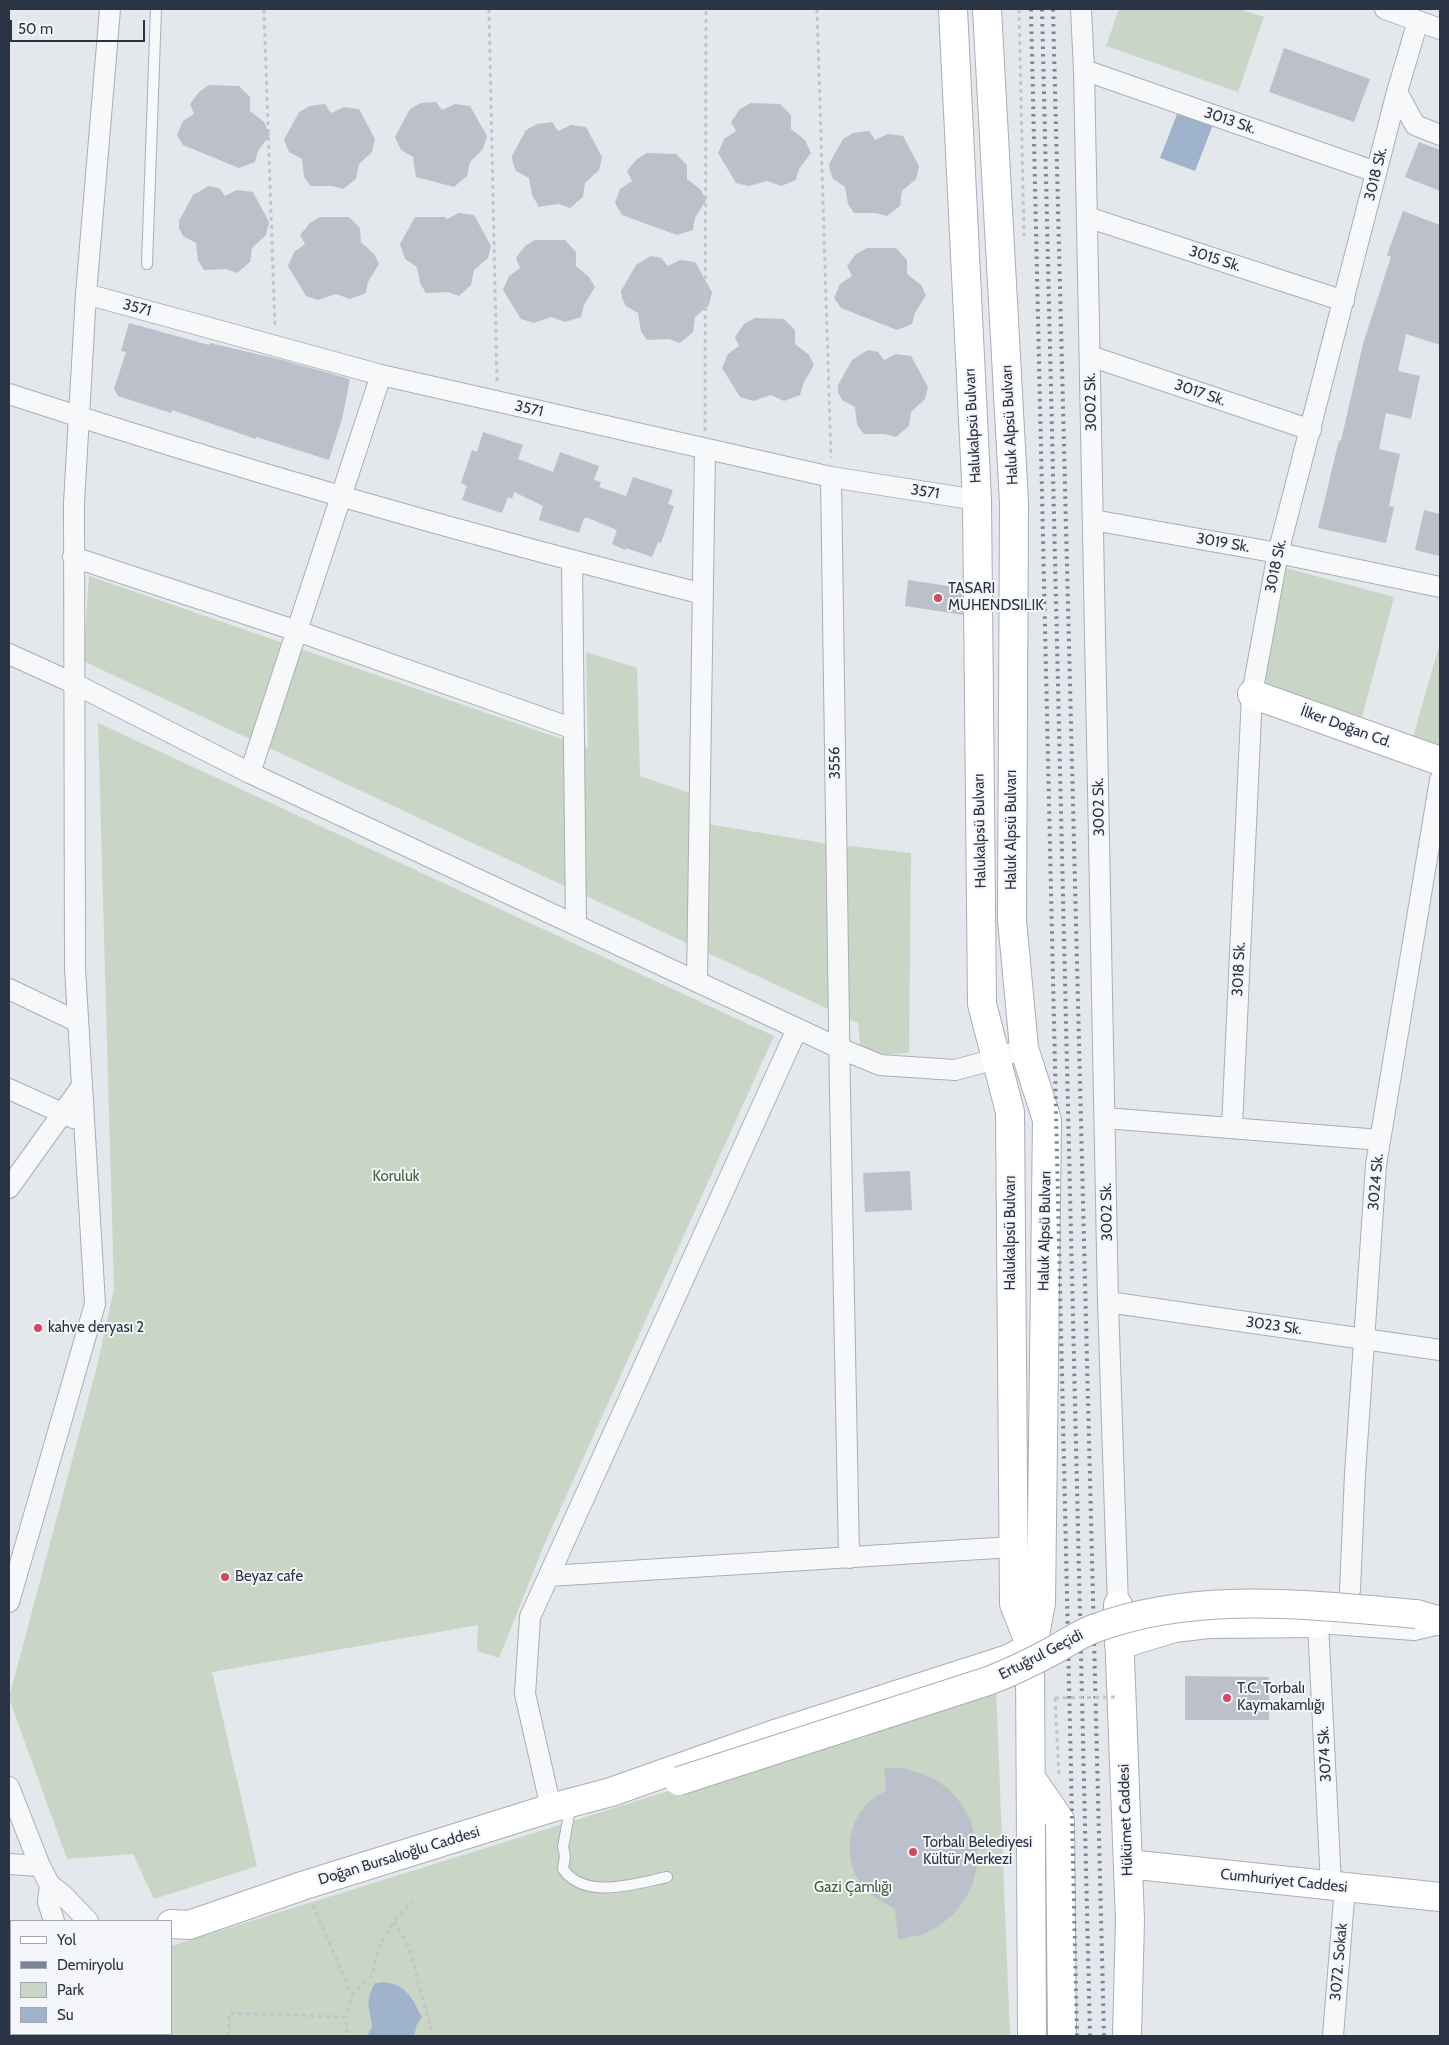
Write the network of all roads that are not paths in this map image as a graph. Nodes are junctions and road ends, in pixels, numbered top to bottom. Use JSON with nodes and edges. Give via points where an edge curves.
{"nodes":[{"id":1,"x":110,"y":9,"type":"edge"},
{"id":2,"x":156,"y":9,"type":"edge"},
{"id":3,"x":953,"y":9,"type":"edge"},
{"id":4,"x":987,"y":9,"type":"edge"},
{"id":5,"x":1081,"y":9,"type":"edge"},
{"id":6,"x":1385,"y":9,"type":"edge"},
{"id":7,"x":1418,"y":21,"type":"junction"},
{"id":8,"x":1440,"y":29,"type":"edge"},
{"id":9,"x":1084,"y":70,"type":"junction"},
{"id":10,"x":1397,"y":92,"type":"junction"},
{"id":11,"x":1440,"y":135,"type":"edge"},
{"id":12,"x":1376,"y":172,"type":"junction"},
{"id":13,"x":1087,"y":217,"type":"junction"},
{"id":14,"x":147,"y":264,"type":"dead end"},
{"id":15,"x":86,"y":294,"type":"junction"},
{"id":16,"x":1344,"y":301,"type":"junction"},
{"id":17,"x":1090,"y":356,"type":"junction"},
{"id":18,"x":381,"y":375,"type":"junction"},
{"id":19,"x":9,"y":394,"type":"edge"},
{"id":20,"x":79,"y":417,"type":"junction"},
{"id":21,"x":1311,"y":430,"type":"junction"},
{"id":22,"x":705,"y":449,"type":"junction"},
{"id":23,"x":832,"y":477,"type":"junction"},
{"id":24,"x":341,"y":497,"type":"junction"},
{"id":25,"x":977,"y":500,"type":"junction"},
{"id":26,"x":1093,"y":520,"type":"junction"},
{"id":27,"x":1278,"y":553,"type":"junction"},
{"id":28,"x":73,"y":557,"type":"junction"},
{"id":29,"x":572,"y":561,"type":"junction"},
{"id":30,"x":1440,"y":587,"type":"edge"},
{"id":31,"x":703,"y":594,"type":"junction"},
{"id":32,"x":297,"y":631,"type":"junction"},
{"id":33,"x":9,"y":654,"type":"edge"},
{"id":34,"x":73,"y":683,"type":"junction"},
{"id":35,"x":1252,"y":694,"type":"junction"},
{"id":36,"x":574,"y":729,"type":"junction"},
{"id":37,"x":1440,"y":761,"type":"edge"},
{"id":38,"x":250,"y":773,"type":"junction"},
{"id":39,"x":1440,"y":780,"type":"edge"},
{"id":40,"x":576,"y":925,"type":"junction"},
{"id":41,"x":697,"y":982,"type":"junction"},
{"id":42,"x":9,"y":989,"type":"edge"},
{"id":43,"x":78,"y":1022,"type":"junction"},
{"id":44,"x":797,"y":1029,"type":"junction"},
{"id":45,"x":839,"y":1048,"type":"junction"},
{"id":46,"x":1024,"y":1048,"type":"junction"},
{"id":47,"x":996,"y":1060,"type":"junction"},
{"id":48,"x":82,"y":1086,"type":"junction"},
{"id":49,"x":9,"y":1089,"type":"edge"},
{"id":50,"x":62,"y":1114,"type":"junction"},
{"id":51,"x":1106,"y":1118,"type":"junction"},
{"id":52,"x":84,"y":1122,"type":"junction"},
{"id":53,"x":1232,"y":1127,"type":"junction"},
{"id":54,"x":1380,"y":1140,"type":"junction"},
{"id":55,"x":9,"y":1188,"type":"edge"},
{"id":56,"x":1108,"y":1302,"type":"junction"},
{"id":57,"x":1364,"y":1340,"type":"junction"},
{"id":58,"x":1440,"y":1350,"type":"edge"},
{"id":59,"x":1012,"y":1547,"type":"junction"},
{"id":60,"x":849,"y":1558,"type":"junction"},
{"id":61,"x":549,"y":1576,"type":"junction"},
{"id":62,"x":1350,"y":1590,"type":"dead end"},
{"id":63,"x":9,"y":1602,"type":"edge"},
{"id":64,"x":1118,"y":1605,"type":"joint"},
{"id":65,"x":1432,"y":1620,"type":"edge"},
{"id":66,"x":1318,"y":1623,"type":"junction"},
{"id":67,"x":1119,"y":1645,"type":"junction"},
{"id":68,"x":1031,"y":1647,"type":"junction"},
{"id":69,"x":1030,"y":1778,"type":"junction"},
{"id":70,"x":9,"y":1787,"type":"edge"},
{"id":71,"x":611,"y":1792,"type":"junction"},
{"id":72,"x":561,"y":1805,"type":"junction"},
{"id":73,"x":9,"y":1864,"type":"edge"},
{"id":74,"x":1128,"y":1864,"type":"junction"},
{"id":75,"x":40,"y":1866,"type":"junction"},
{"id":76,"x":668,"y":1877,"type":"dead end"},
{"id":77,"x":50,"y":1885,"type":"junction"},
{"id":78,"x":1338,"y":1886,"type":"junction"},
{"id":79,"x":1440,"y":1897,"type":"edge"},
{"id":80,"x":54,"y":1920,"type":"edge"},
{"id":81,"x":87,"y":1920,"type":"edge"},
{"id":82,"x":177,"y":1930,"type":"edge"},
{"id":83,"x":1032,"y":2036,"type":"edge"},
{"id":84,"x":1062,"y":2036,"type":"edge"},
{"id":85,"x":1127,"y":2036,"type":"edge"},
{"id":86,"x":1333,"y":2036,"type":"edge"}],
"edges":[{"from":1,"to":15,"type":"street"},
{"from":2,"to":14,"type":"lane"},
{"from":3,"to":25,"type":"main road","name":"Halukalpsü Bulvarı"},
{"from":4,"to":46,"type":"main road","name":"Haluk Alpsü Bulvarı","via":[[1014,503],[1012,920]]},
{"from":5,"to":9,"type":"street","name":"3002 Sk."},
{"from":6,"to":7,"type":"street"},
{"from":7,"to":8,"type":"street"},
{"from":7,"to":10,"type":"street","name":"3018 Sk."},
{"from":9,"to":12,"type":"street","name":"3013 Sk."},
{"from":9,"to":13,"type":"street","name":"3002 Sk."},
{"from":10,"to":11,"type":"street","via":[[1415,125]]},
{"from":10,"to":12,"type":"street","name":"3018 Sk."},
{"from":12,"to":16,"type":"street","name":"3018 Sk."},
{"from":13,"to":16,"type":"street","name":"3015 Sk."},
{"from":13,"to":17,"type":"street","name":"3002 Sk."},
{"from":15,"to":18,"type":"street","name":"3571"},
{"from":15,"to":20,"type":"street"},
{"from":16,"to":21,"type":"street","name":"3018 Sk."},
{"from":17,"to":21,"type":"street","name":"3017 Sk."},
{"from":17,"to":26,"type":"street","name":"3002 Sk."},
{"from":18,"to":22,"type":"street","name":"3571"},
{"from":18,"to":24,"type":"street"},
{"from":19,"to":20,"type":"street"},
{"from":20,"to":24,"type":"street"},
{"from":20,"to":28,"type":"street"},
{"from":21,"to":27,"type":"street","name":"3018 Sk."},
{"from":22,"to":23,"type":"street","name":"3571"},
{"from":22,"to":31,"type":"street"},
{"from":23,"to":25,"type":"street","name":"3571"},
{"from":23,"to":45,"type":"street","name":"3556"},
{"from":24,"to":29,"type":"street"},
{"from":24,"to":32,"type":"street"},
{"from":25,"to":47,"type":"main road","name":"Halukalpsü Bulvarı","via":[[982,1004]]},
{"from":26,"to":27,"type":"street","name":"3019 Sk."},
{"from":26,"to":51,"type":"street","name":"3002 Sk."},
{"from":27,"to":30,"type":"street","name":"3019 Sk."},
{"from":27,"to":35,"type":"street","name":"3018 Sk."},
{"from":28,"to":32,"type":"street"},
{"from":28,"to":34,"type":"street"},
{"from":29,"to":31,"type":"street"},
{"from":29,"to":36,"type":"street"},
{"from":31,"to":41,"type":"street"},
{"from":32,"to":36,"type":"street"},
{"from":32,"to":38,"type":"street"},
{"from":33,"to":34,"type":"street"},
{"from":34,"to":38,"type":"street"},
{"from":34,"to":43,"type":"street"},
{"from":35,"to":37,"type":"main road","name":"İlker Doğan Cd."},
{"from":35,"to":53,"type":"street","name":"3018 Sk."},
{"from":36,"to":40,"type":"street"},
{"from":38,"to":40,"type":"street"},
{"from":39,"to":54,"type":"street","name":"3024 Sk."},
{"from":40,"to":41,"type":"street"},
{"from":41,"to":44,"type":"street"},
{"from":42,"to":43,"type":"street"},
{"from":43,"to":48,"type":"street"},
{"from":44,"to":45,"type":"street"},
{"from":44,"to":61,"type":"street"},
{"from":45,"to":47,"type":"street","via":[[880,1065],[955,1070]]},
{"from":45,"to":60,"type":"street","name":"3556"},
{"from":46,"to":47,"type":"street"},
{"from":46,"to":68,"type":"main road","name":"Haluk Alpsü Bulvarı","via":[[1047,1120],[1042,1603]]},
{"from":47,"to":59,"type":"main road","name":"Halukalpsü Bulvarı","via":[[1010,1112]]},
{"from":48,"to":50,"type":"street"},
{"from":48,"to":52,"type":"street"},
{"from":49,"to":50,"type":"street"},
{"from":50,"to":52,"type":"street"},
{"from":50,"to":55,"type":"street"},
{"from":51,"to":53,"type":"street"},
{"from":51,"to":56,"type":"street","name":"3002 Sk."},
{"from":52,"to":63,"type":"street","via":[[95,1304]]},
{"from":53,"to":54,"type":"street"},
{"from":54,"to":57,"type":"street","name":"3024 Sk."},
{"from":56,"to":57,"type":"street","name":"3023 Sk."},
{"from":56,"to":64,"type":"street","name":"3002 Sk."},
{"from":57,"to":58,"type":"street","name":"3023 Sk."},
{"from":57,"to":62,"type":"street","name":"3024 Sk."},
{"from":59,"to":60,"type":"street"},
{"from":59,"to":68,"type":"main road","name":"Halukalpsü Bulvarı","via":[[1014,1604]]},
{"from":60,"to":61,"type":"street"},
{"from":61,"to":72,"type":"street","via":[[530,1616],[525,1694]]},
{"from":64,"to":67,"type":"main road","name":"Hükümet Caddesi"},
{"from":65,"to":66,"type":"street","via":[[1414,1630]]},
{"from":65,"to":71,"type":"main road","name":"Ertuğrul Geçidi","bridge":true,"via":[[1320,1606],[1220,1604],[1134,1616],[1091,1630],[1018,1670],[988,1681],[679,1781]]},
{"from":66,"to":67,"type":"main road","via":[[1208,1624],[1174,1628]]},
{"from":66,"to":78,"type":"street","name":"3074 Sk."},
{"from":67,"to":74,"type":"main road","name":"Hükümet Caddesi"},
{"from":68,"to":69,"type":"main road"},
{"from":68,"to":71,"type":"main road","via":[[1008,1659],[778,1733]]},
{"from":69,"to":83,"type":"main road"},
{"from":69,"to":84,"type":"main road","via":[[1060,1820]]},
{"from":70,"to":75,"type":"street"},
{"from":71,"to":72,"type":"main road","name":"Doğan Bursalıoğlu Caddesi"},
{"from":72,"to":76,"type":"lane","via":[[564,1869],[567,1874],[582,1884],[604,1889]]},
{"from":72,"to":82,"type":"main road","name":"Doğan Bursalıoğlu Caddesi","via":[[305,1885]]},
{"from":73,"to":75,"type":"street"},
{"from":74,"to":78,"type":"main road","name":"Cumhuriyet Caddesi"},
{"from":74,"to":85,"type":"main road","name":"Hükümet Caddesi"},
{"from":75,"to":77,"type":"street"},
{"from":77,"to":80,"type":"street","via":[[48,1902]]},
{"from":77,"to":81,"type":"street"},
{"from":78,"to":79,"type":"main road","name":"Cumhuriyet Caddesi"},
{"from":78,"to":86,"type":"street","name":"3072. Sokak"}]}
